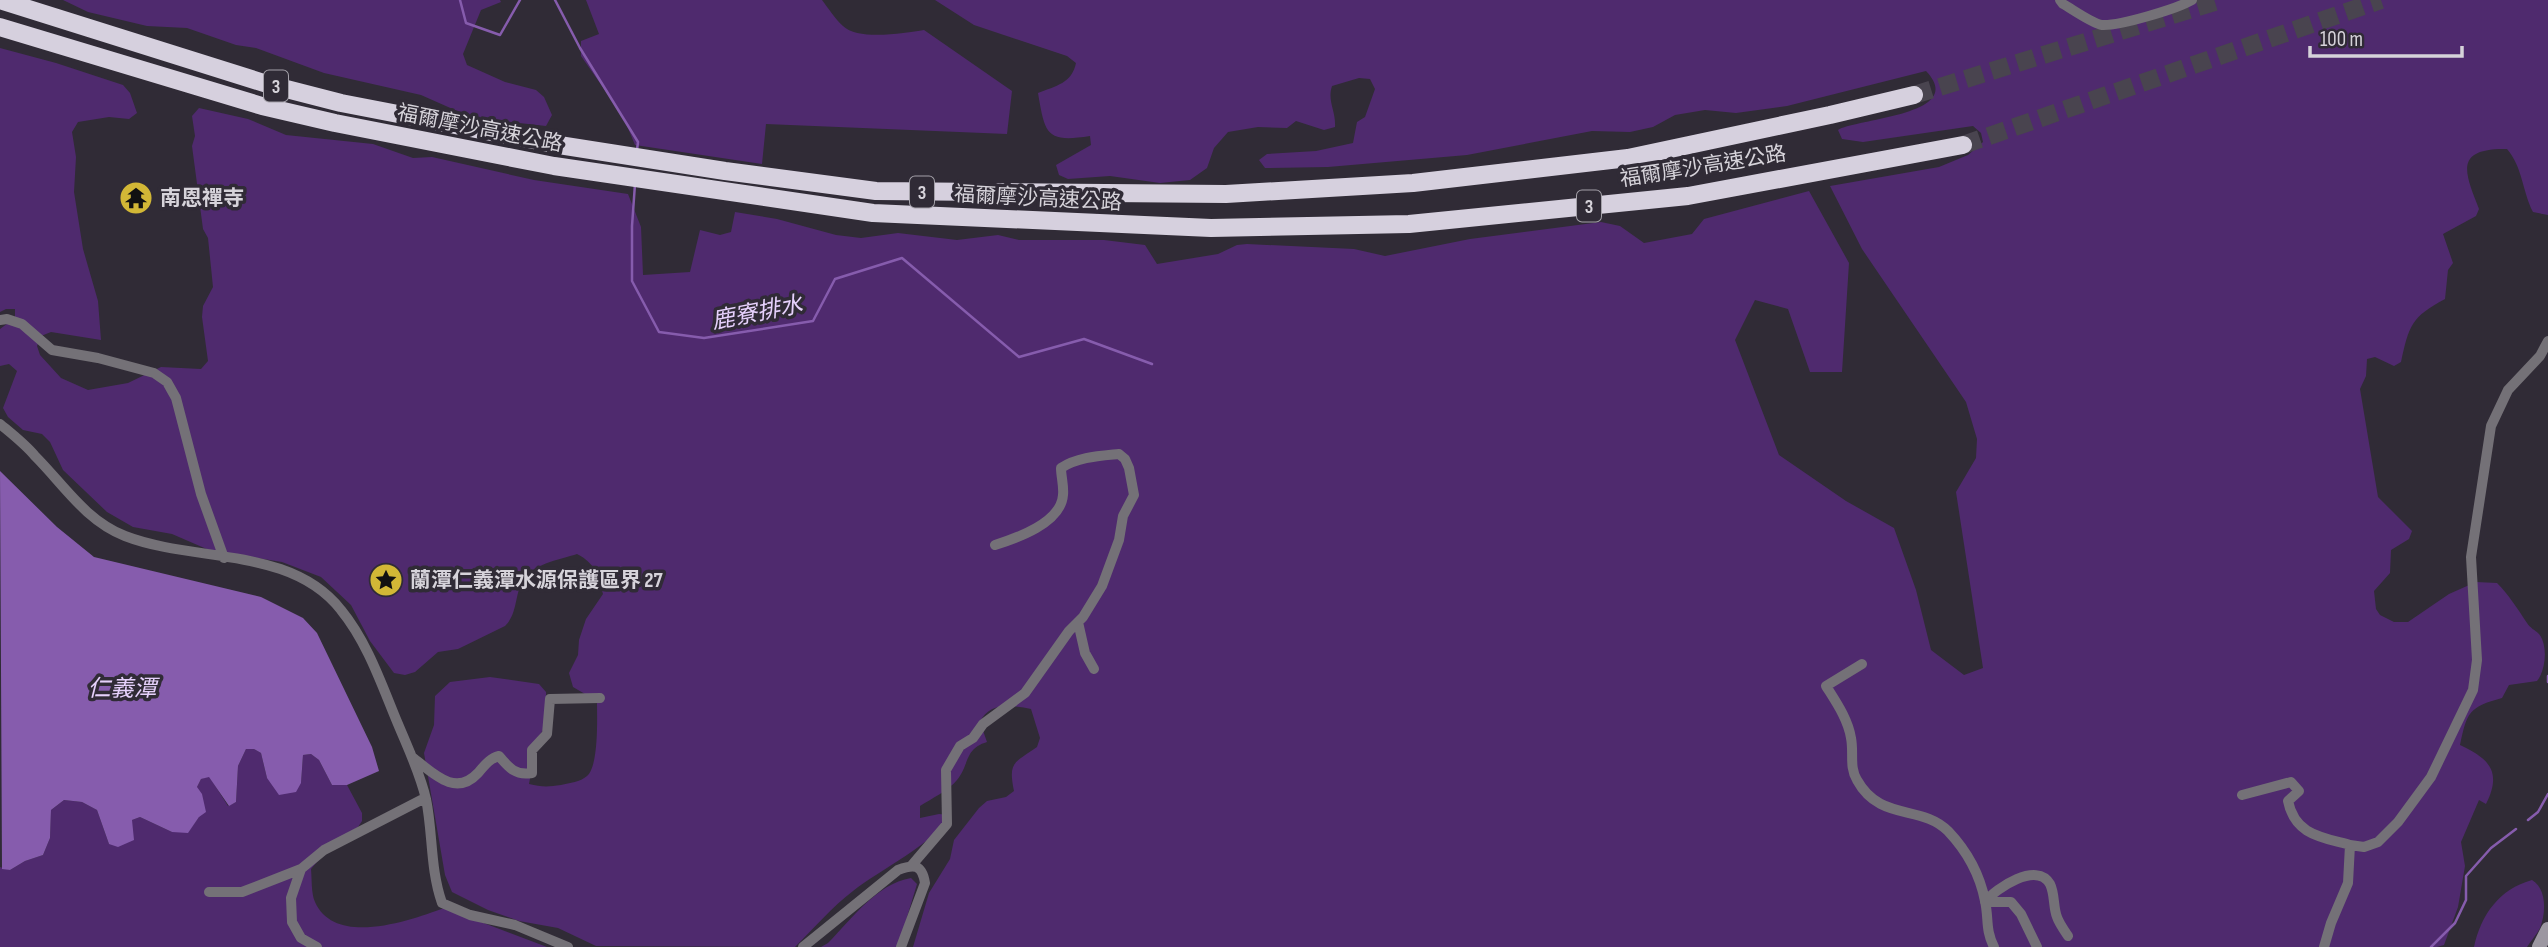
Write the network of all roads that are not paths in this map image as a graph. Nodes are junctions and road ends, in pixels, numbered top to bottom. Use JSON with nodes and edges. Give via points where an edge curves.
{"nodes":[{"id":1,"x":0,"y":0,"type":"edge"},
{"id":2,"x":2060,"y":0,"type":"edge"},
{"id":3,"x":2192,"y":0,"type":"edge"},
{"id":4,"x":0,"y":27,"type":"edge"},
{"id":5,"x":1914,"y":95,"type":"tunnel mouth"},
{"id":6,"x":1963,"y":145,"type":"tunnel mouth"},
{"id":7,"x":0,"y":320,"type":"edge"},
{"id":8,"x":2548,"y":341,"type":"edge"},
{"id":9,"x":0,"y":424,"type":"edge"},
{"id":10,"x":995,"y":545,"type":"dead end"},
{"id":11,"x":224,"y":558,"type":"junction"},
{"id":12,"x":1078,"y":622,"type":"junction"},
{"id":13,"x":1862,"y":664,"type":"dead end"},
{"id":14,"x":1094,"y":669,"type":"dead end"},
{"id":15,"x":600,"y":698,"type":"dead end"},
{"id":16,"x":412,"y":757,"type":"junction"},
{"id":17,"x":2242,"y":795,"type":"dead end"},
{"id":18,"x":425,"y":798,"type":"junction"},
{"id":19,"x":2350,"y":845,"type":"junction"},
{"id":20,"x":912,"y":865,"type":"junction"},
{"id":21,"x":301,"y":869,"type":"junction"},
{"id":22,"x":209,"y":892,"type":"dead end"},
{"id":23,"x":1985,"y":902,"type":"junction"},
{"id":24,"x":2548,"y":929,"type":"edge"},
{"id":25,"x":2068,"y":936,"type":"dead end"},
{"id":26,"x":2036,"y":946,"type":"edge"},
{"id":27,"x":317,"y":947,"type":"edge"},
{"id":28,"x":568,"y":947,"type":"edge"},
{"id":29,"x":803,"y":947,"type":"edge"},
{"id":30,"x":901,"y":947,"type":"edge"},
{"id":31,"x":1994,"y":947,"type":"edge"},
{"id":32,"x":2048,"y":947,"type":"edge"},
{"id":33,"x":2324,"y":947,"type":"edge"},
{"id":34,"x":2539,"y":947,"type":"edge"}],
"edges":[{"from":1,"to":5,"type":"highway","name":"福爾摩沙高速公路","number":"3","via":[[341,103],[559,145],[876,191],[1226,194],[1413,183],[1628,158]]},
{"from":2,"to":3,"type":"street","via":[[2101,25],[2150,16]]},
{"from":4,"to":6,"type":"highway","name":"福爾摩沙高速公路","number":"3","via":[[262,106],[335,123],[554,166],[873,213],[1211,228],[1409,224],[1688,196]]},
{"from":7,"to":11,"type":"street","via":[[22,324],[52,350],[154,373],[167,382],[176,398],[201,494]]},
{"from":8,"to":19,"type":"street","via":[[2508,390],[2491,426],[2471,557],[2477,660],[2473,690],[2431,777],[2398,822],[2378,842]]},
{"from":9,"to":11,"type":"street","via":[[36,456],[76,503],[105,526],[125,536]]},
{"from":10,"to":12,"type":"street","via":[[1028,534],[1049,519],[1063,495],[1061,468],[1096,456],[1119,454],[1125,459],[1134,495],[1102,586]]},
{"from":11,"to":16,"type":"street","via":[[265,564],[324,592],[355,631]]},
{"from":12,"to":14,"type":"street"},
{"from":12,"to":20,"type":"street","via":[[1025,692],[960,746],[946,770],[947,824]]},
{"from":13,"to":23,"type":"street","via":[[1826,686],[1843,713],[1856,779],[1882,807],[1916,815],[1947,830],[1976,868]]},
{"from":15,"to":16,"type":"street","via":[[551,699],[547,734],[532,750],[532,773],[511,770],[499,756],[473,778],[460,784],[445,782]]},
{"from":16,"to":18,"type":"street"},
{"from":17,"to":19,"type":"street","via":[[2291,782],[2299,791],[2288,801],[2291,816],[2306,832]]},
{"from":18,"to":21,"type":"street","via":[[324,850]]},
{"from":18,"to":28,"type":"street","via":[[442,903]]},
{"from":19,"to":33,"type":"street","via":[[2348,883]]},
{"from":20,"to":29,"type":"street","via":[[898,870]]},
{"from":20,"to":30,"type":"street","via":[[924,873],[925,883]]},
{"from":21,"to":22,"type":"street","via":[[242,892]]},
{"from":21,"to":27,"type":"street","via":[[291,898],[292,922],[301,938]]},
{"from":23,"to":25,"type":"street","via":[[1994,891],[2022,876],[2041,876],[2050,884],[2057,917]]},
{"from":23,"to":26,"type":"street","via":[[2011,902]]},
{"from":23,"to":31,"type":"street","via":[[1987,933]]},
{"from":24,"to":34,"type":"main road"},
{"from":26,"to":32,"type":"street"}]}
